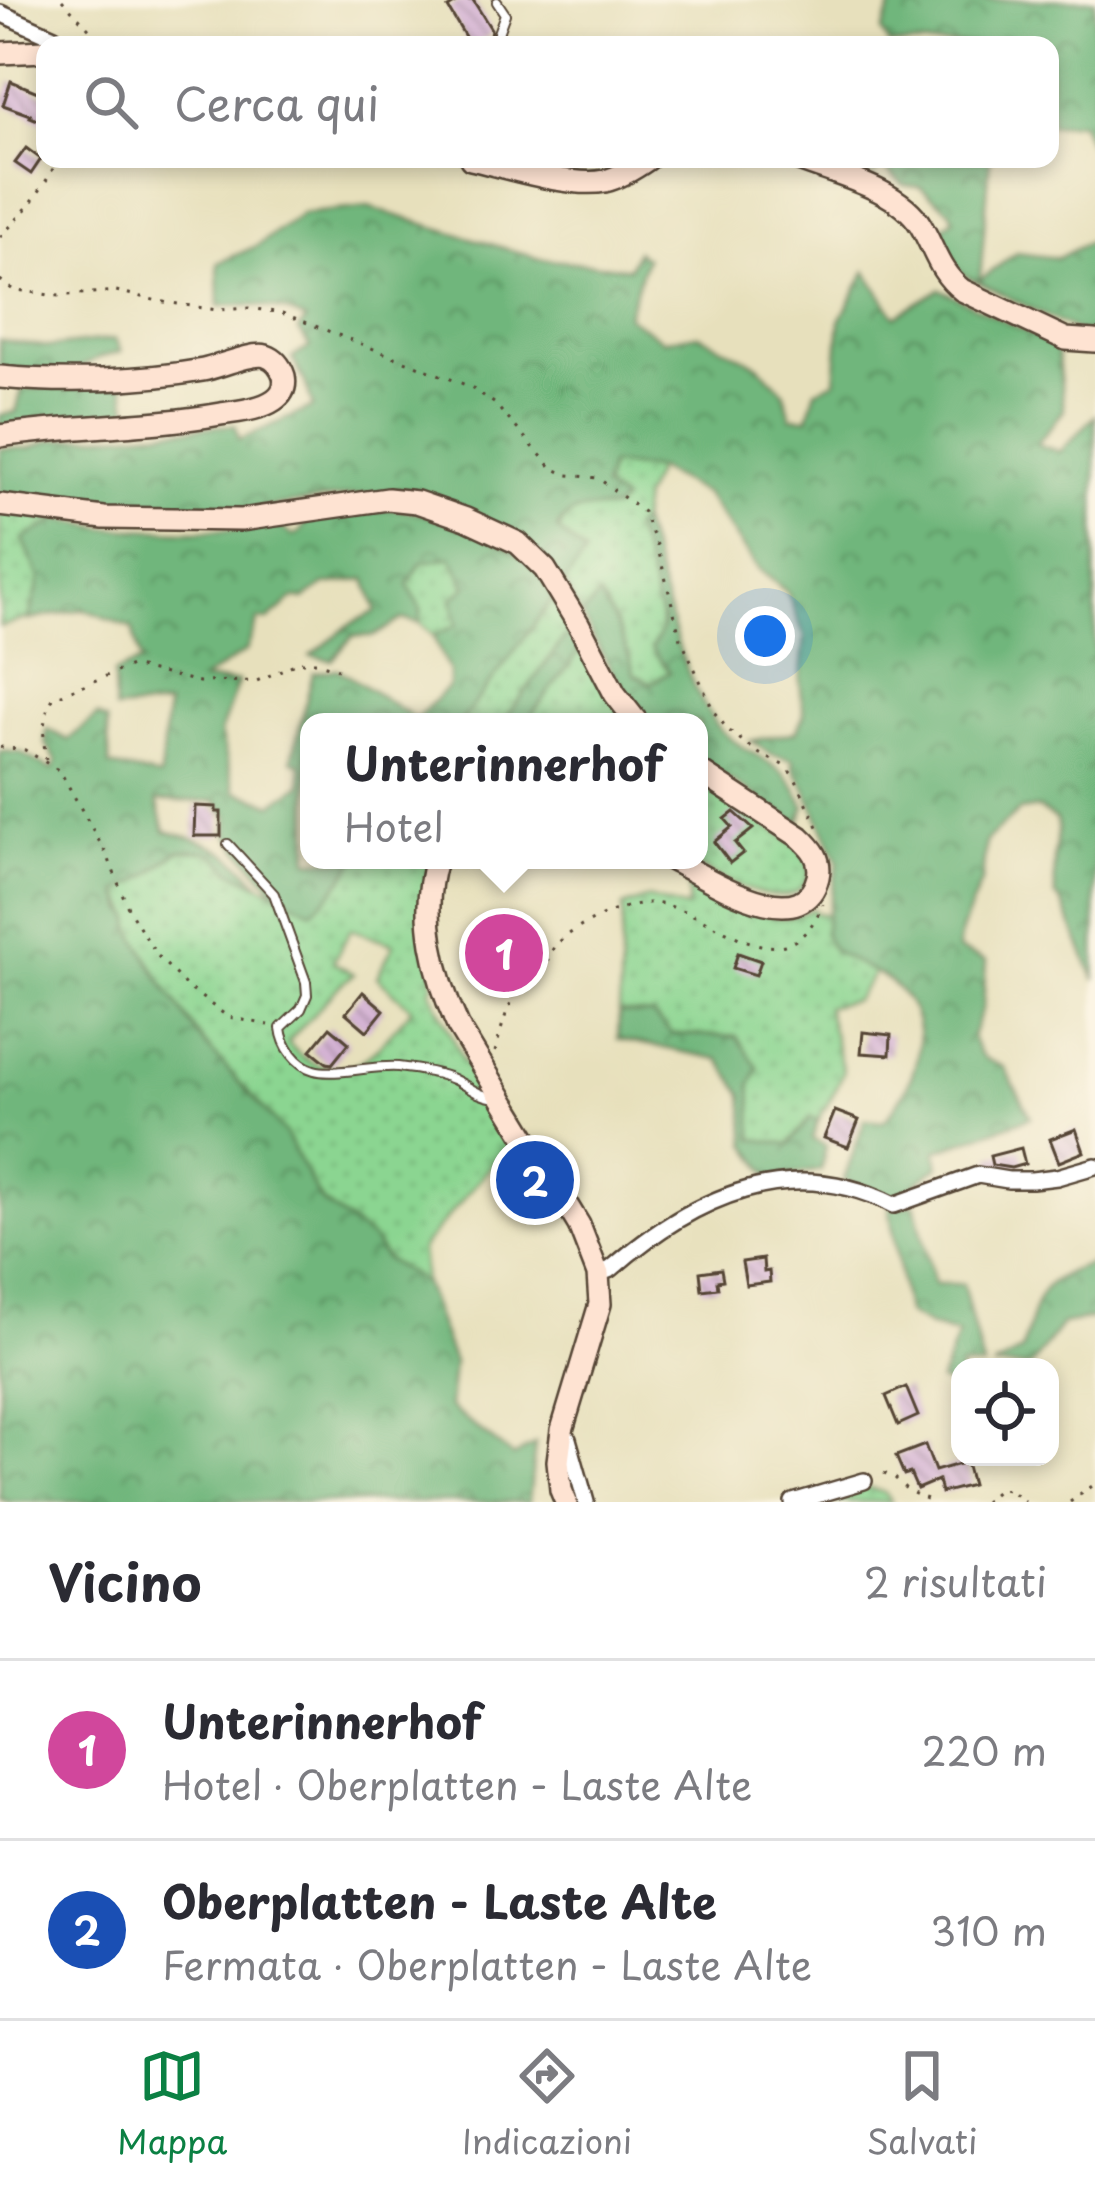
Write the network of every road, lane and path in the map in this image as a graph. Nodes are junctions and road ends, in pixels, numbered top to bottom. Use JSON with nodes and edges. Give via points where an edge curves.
{"nodes":[{"id":1,"x":62,"y":0,"type":"edge"},
{"id":2,"x":497,"y":2,"type":"edge"},
{"id":3,"x":0,"y":13,"type":"edge"},
{"id":4,"x":52,"y":36,"type":"edge"},
{"id":5,"x":96,"y":36,"type":"edge"},
{"id":6,"x":500,"y":36,"type":"edge"},
{"id":7,"x":36,"y":51,"type":"edge"},
{"id":8,"x":0,"y":53,"type":"edge"},
{"id":9,"x":53,"y":168,"type":"edge"},
{"id":10,"x":512,"y":168,"type":"edge"},
{"id":11,"x":635,"y":168,"type":"edge"},
{"id":12,"x":818,"y":168,"type":"edge"},
{"id":13,"x":0,"y":237,"type":"edge"},
{"id":14,"x":0,"y":280,"type":"edge"},
{"id":15,"x":1095,"y":341,"type":"edge"},
{"id":16,"x":0,"y":377,"type":"edge"},
{"id":17,"x":0,"y":436,"type":"edge"},
{"id":18,"x":0,"y":505,"type":"edge"},
{"id":19,"x":338,"y":669,"type":"dead end"},
{"id":20,"x":630,"y":713,"type":"edge"},
{"id":21,"x":0,"y":747,"type":"edge"},
{"id":22,"x":47,"y":762,"type":"junction"},
{"id":23,"x":708,"y":777,"type":"edge"},
{"id":24,"x":824,"y":840,"type":"dead end"},
{"id":25,"x":228,"y":844,"type":"dead end"},
{"id":26,"x":433,"y":869,"type":"edge"},
{"id":27,"x":691,"y":869,"type":"edge"},
{"id":28,"x":830,"y":887,"type":"dead end"},
{"id":29,"x":281,"y":1028,"type":"junction"},
{"id":30,"x":488,"y":1075,"type":"junction"},
{"id":31,"x":502,"y":1099,"type":"junction"},
{"id":32,"x":1095,"y":1166,"type":"edge"},
{"id":33,"x":598,"y":1274,"type":"junction"},
{"id":34,"x":562,"y":1430,"type":"junction"},
{"id":35,"x":884,"y":1473,"type":"dead end"},
{"id":36,"x":864,"y":1481,"type":"dead end"},
{"id":37,"x":1095,"y":1484,"type":"edge"},
{"id":38,"x":566,"y":1502,"type":"edge"},
{"id":39,"x":586,"y":1502,"type":"edge"},
{"id":40,"x":793,"y":1502,"type":"edge"},
{"id":41,"x":934,"y":1502,"type":"edge"},
{"id":42,"x":984,"y":1502,"type":"edge"},
{"id":43,"x":1024,"y":1502,"type":"edge"},
{"id":44,"x":1070,"y":1502,"type":"edge"}],
"edges":[{"from":1,"to":5,"type":"path"},
{"from":2,"to":6,"type":"lane","via":[[505,14]]},
{"from":3,"to":4,"type":"street"},
{"from":7,"to":8,"type":"main road"},
{"from":9,"to":13,"type":"path"},
{"from":10,"to":11,"type":"main road","via":[[577,182]]},
{"from":12,"to":15,"type":"main road","via":[[900,202],[962,290],[1066,339]]},
{"from":14,"to":24,"type":"path","via":[[55,296],[116,291],[282,313],[471,387],[552,468],[598,478],[643,512],[680,636],[714,712],[794,776]]},
{"from":16,"to":17,"type":"main road","via":[[172,374],[258,355],[276,362],[285,382],[282,393],[257,408]]},
{"from":18,"to":20,"type":"main road","via":[[104,518],[241,520],[388,499],[418,502],[518,543],[545,568]]},
{"from":19,"to":22,"type":"path","via":[[299,662],[257,681],[199,682],[131,666],[54,697],[42,734]]},
{"from":21,"to":22,"type":"path"},
{"from":22,"to":29,"type":"path","via":[[78,800],[156,954],[228,1017]]},
{"from":23,"to":27,"type":"main road","via":[[814,850],[817,881],[797,903],[770,906]]},
{"from":25,"to":29,"type":"lane","via":[[274,894],[306,982],[302,1009]]},
{"from":26,"to":30,"type":"main road","via":[[436,967]]},
{"from":28,"to":30,"type":"path","via":[[812,927],[785,945],[752,944],[649,903],[592,921],[556,944],[541,972],[523,982]]},
{"from":29,"to":31,"type":"lane","via":[[293,1057],[312,1070],[397,1067]]},
{"from":30,"to":31,"type":"main road"},
{"from":31,"to":33,"type":"main road","via":[[579,1225]]},
{"from":32,"to":33,"type":"street","via":[[1032,1180],[979,1175],[894,1205],[832,1183],[768,1183],[682,1217]]},
{"from":33,"to":34,"type":"main road","via":[[600,1304]]},
{"from":34,"to":38,"type":"main road"},
{"from":34,"to":39,"type":"street"},
{"from":35,"to":41,"type":"path"},
{"from":36,"to":40,"type":"street"},
{"from":37,"to":44,"type":"path"},
{"from":42,"to":43,"type":"path","via":[[999,1489]]}]}
